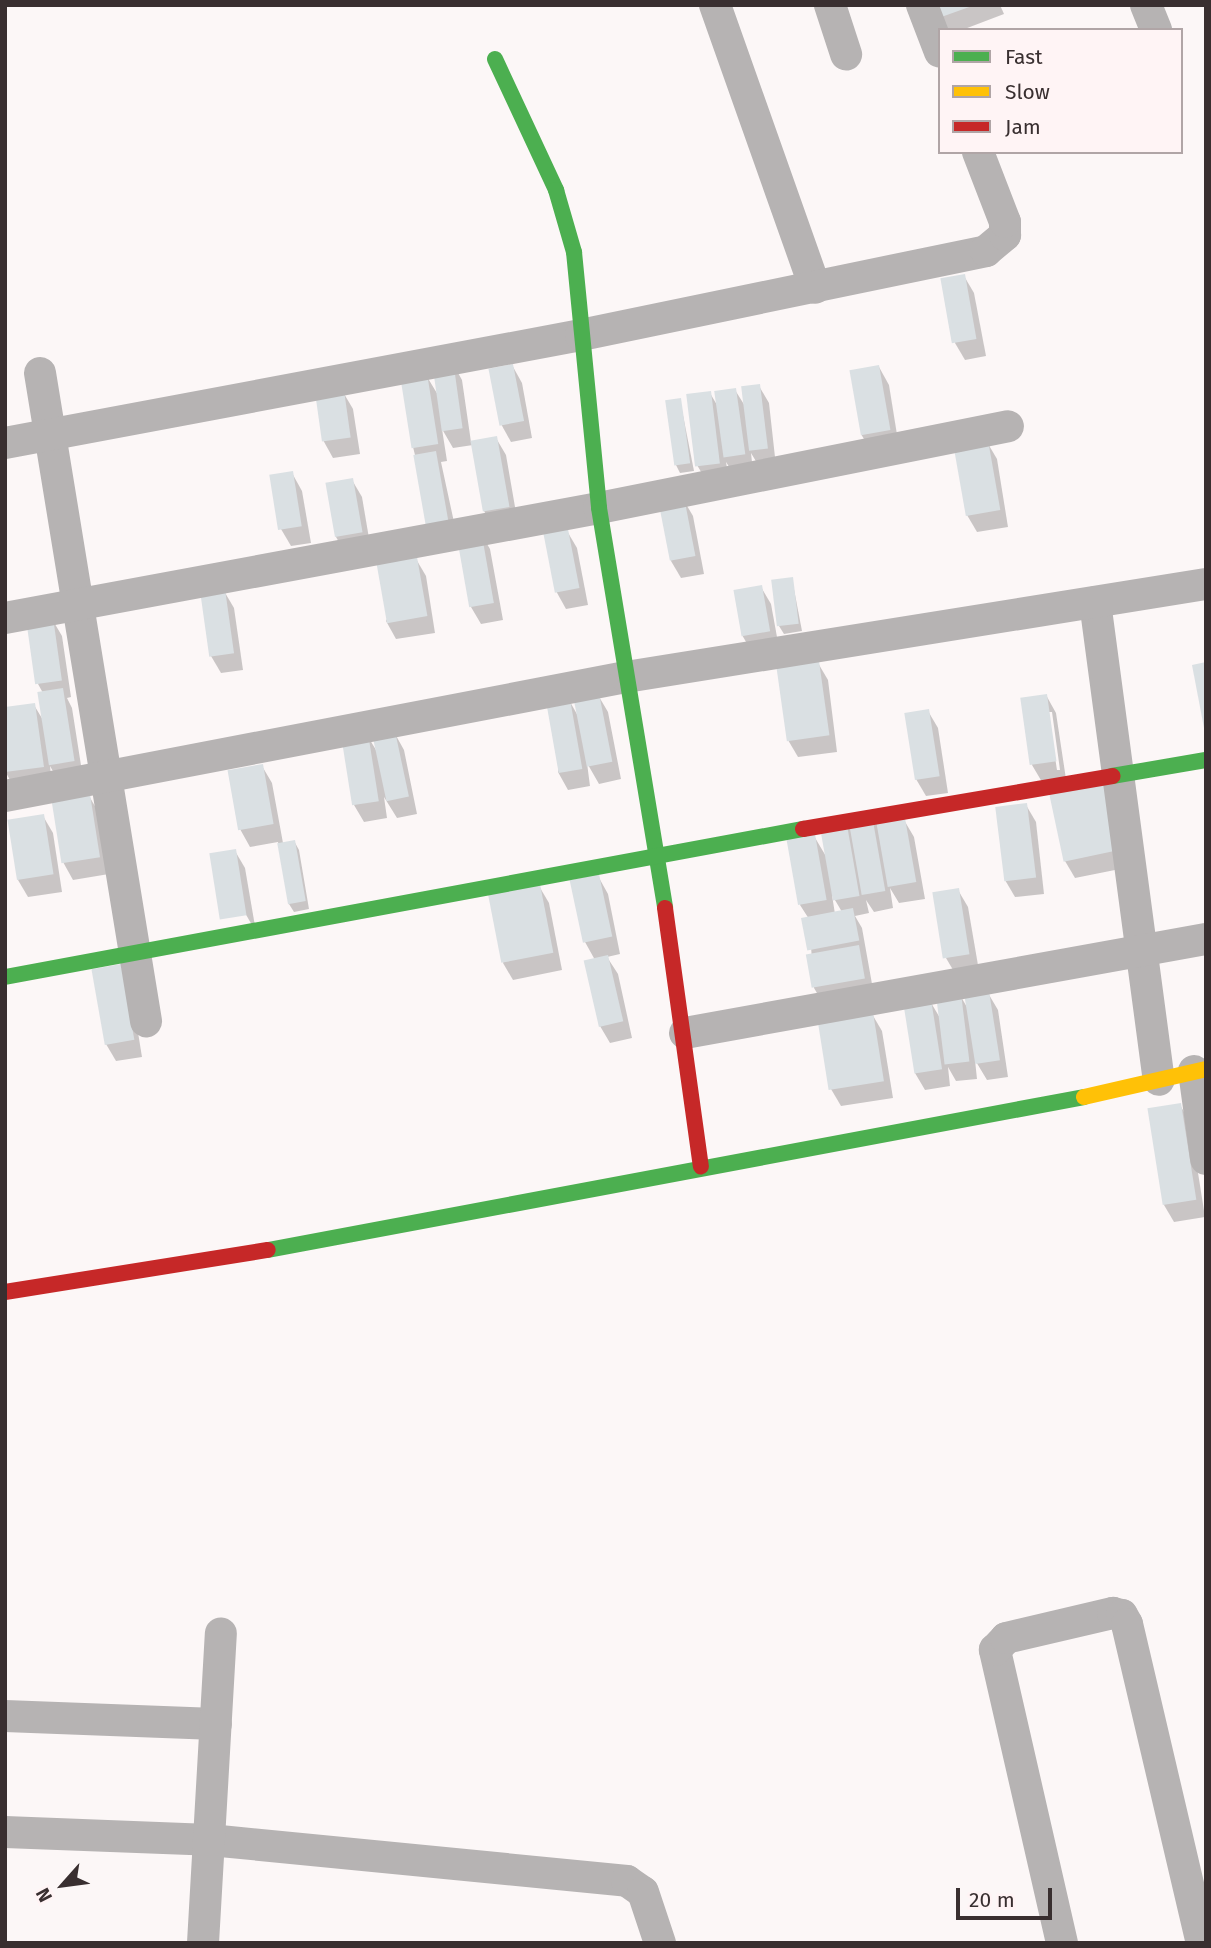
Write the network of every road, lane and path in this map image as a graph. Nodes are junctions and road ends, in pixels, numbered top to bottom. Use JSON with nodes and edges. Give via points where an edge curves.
{"nodes":[{"id":1,"x":715,"y":5,"type":"edge"},
{"id":2,"x":830,"y":5,"type":"edge"},
{"id":3,"x":922,"y":5,"type":"edge"},
{"id":4,"x":1146,"y":5,"type":"edge"},
{"id":5,"x":1155,"y":28,"type":"edge"},
{"id":6,"x":938,"y":47,"type":"edge"},
{"id":7,"x":846,"y":54,"type":"dead end"},
{"id":8,"x":495,"y":59,"type":"dead end"},
{"id":9,"x":979,"y":154,"type":"edge"},
{"id":10,"x":815,"y":288,"type":"junction"},
{"id":11,"x":581,"y":335,"type":"junction"},
{"id":12,"x":40,"y":373,"type":"dead end"},
{"id":13,"x":1008,"y":426,"type":"dead end"},
{"id":14,"x":50,"y":434,"type":"junction"},
{"id":15,"x":5,"y":443,"type":"edge"},
{"id":16,"x":599,"y":509,"type":"junction"},
{"id":17,"x":1206,"y":584,"type":"edge"},
{"id":18,"x":1095,"y":602,"type":"junction"},
{"id":19,"x":78,"y":604,"type":"junction"},
{"id":20,"x":5,"y":618,"type":"edge"},
{"id":21,"x":626,"y":677,"type":"junction"},
{"id":22,"x":1206,"y":760,"type":"edge"},
{"id":23,"x":1116,"y":773,"type":"junction"},
{"id":24,"x":106,"y":776,"type":"junction"},
{"id":25,"x":5,"y":796,"type":"edge"},
{"id":26,"x":654,"y":855,"type":"junction"},
{"id":27,"x":1206,"y":939,"type":"edge"},
{"id":28,"x":1142,"y":948,"type":"junction"},
{"id":29,"x":135,"y":951,"type":"junction"},
{"id":30,"x":5,"y":976,"type":"edge"},
{"id":31,"x":146,"y":1021,"type":"dead end"},
{"id":32,"x":685,"y":1033,"type":"junction"},
{"id":33,"x":1200,"y":1070,"type":"edge"},
{"id":34,"x":1159,"y":1080,"type":"junction"},
{"id":35,"x":1206,"y":1159,"type":"edge"},
{"id":36,"x":701,"y":1167,"type":"junction"},
{"id":37,"x":5,"y":1292,"type":"edge"},
{"id":38,"x":222,"y":1634,"type":"dead end"},
{"id":39,"x":5,"y":1716,"type":"edge"},
{"id":40,"x":216,"y":1724,"type":"junction"},
{"id":41,"x":5,"y":1832,"type":"edge"},
{"id":42,"x":210,"y":1840,"type":"junction"},
{"id":43,"x":204,"y":1943,"type":"edge"},
{"id":44,"x":660,"y":1943,"type":"edge"},
{"id":45,"x":1062,"y":1943,"type":"edge"},
{"id":46,"x":1202,"y":1943,"type":"edge"}],
"edges":[{"from":1,"to":10,"type":"street"},
{"from":2,"to":7,"type":"street"},
{"from":3,"to":6,"type":"street"},
{"from":4,"to":5,"type":"street"},
{"from":8,"to":11,"type":"street","via":[[556,190],[574,251]]},
{"from":9,"to":10,"type":"street","via":[[1005,222],[1005,235],[997,246]]},
{"from":10,"to":11,"type":"street"},
{"from":11,"to":14,"type":"street"},
{"from":11,"to":16,"type":"street"},
{"from":12,"to":14,"type":"street"},
{"from":13,"to":16,"type":"street"},
{"from":14,"to":15,"type":"street"},
{"from":14,"to":19,"type":"street"},
{"from":16,"to":19,"type":"street"},
{"from":16,"to":21,"type":"street"},
{"from":17,"to":18,"type":"street"},
{"from":18,"to":21,"type":"street"},
{"from":18,"to":23,"type":"street"},
{"from":19,"to":20,"type":"street"},
{"from":19,"to":24,"type":"street"},
{"from":21,"to":24,"type":"street"},
{"from":21,"to":26,"type":"street"},
{"from":22,"to":23,"type":"street"},
{"from":23,"to":26,"type":"street"},
{"from":23,"to":28,"type":"street"},
{"from":24,"to":25,"type":"street"},
{"from":24,"to":29,"type":"street"},
{"from":26,"to":29,"type":"street"},
{"from":26,"to":32,"type":"street"},
{"from":27,"to":28,"type":"street"},
{"from":28,"to":32,"type":"street"},
{"from":28,"to":34,"type":"street"},
{"from":29,"to":30,"type":"street"},
{"from":29,"to":31,"type":"street"},
{"from":32,"to":36,"type":"street"},
{"from":33,"to":34,"type":"street"},
{"from":33,"to":35,"type":"street"},
{"from":34,"to":36,"type":"street","via":[[1017,1112]]},
{"from":36,"to":37,"type":"street","via":[[283,1248]]},
{"from":38,"to":40,"type":"street"},
{"from":39,"to":40,"type":"street"},
{"from":40,"to":42,"type":"street"},
{"from":41,"to":42,"type":"street"},
{"from":42,"to":43,"type":"street"},
{"from":42,"to":44,"type":"street","via":[[627,1881],[643,1892]]},
{"from":45,"to":46,"type":"street","via":[[995,1650],[1006,1638],[1113,1613],[1122,1615],[1127,1624]]}]}
